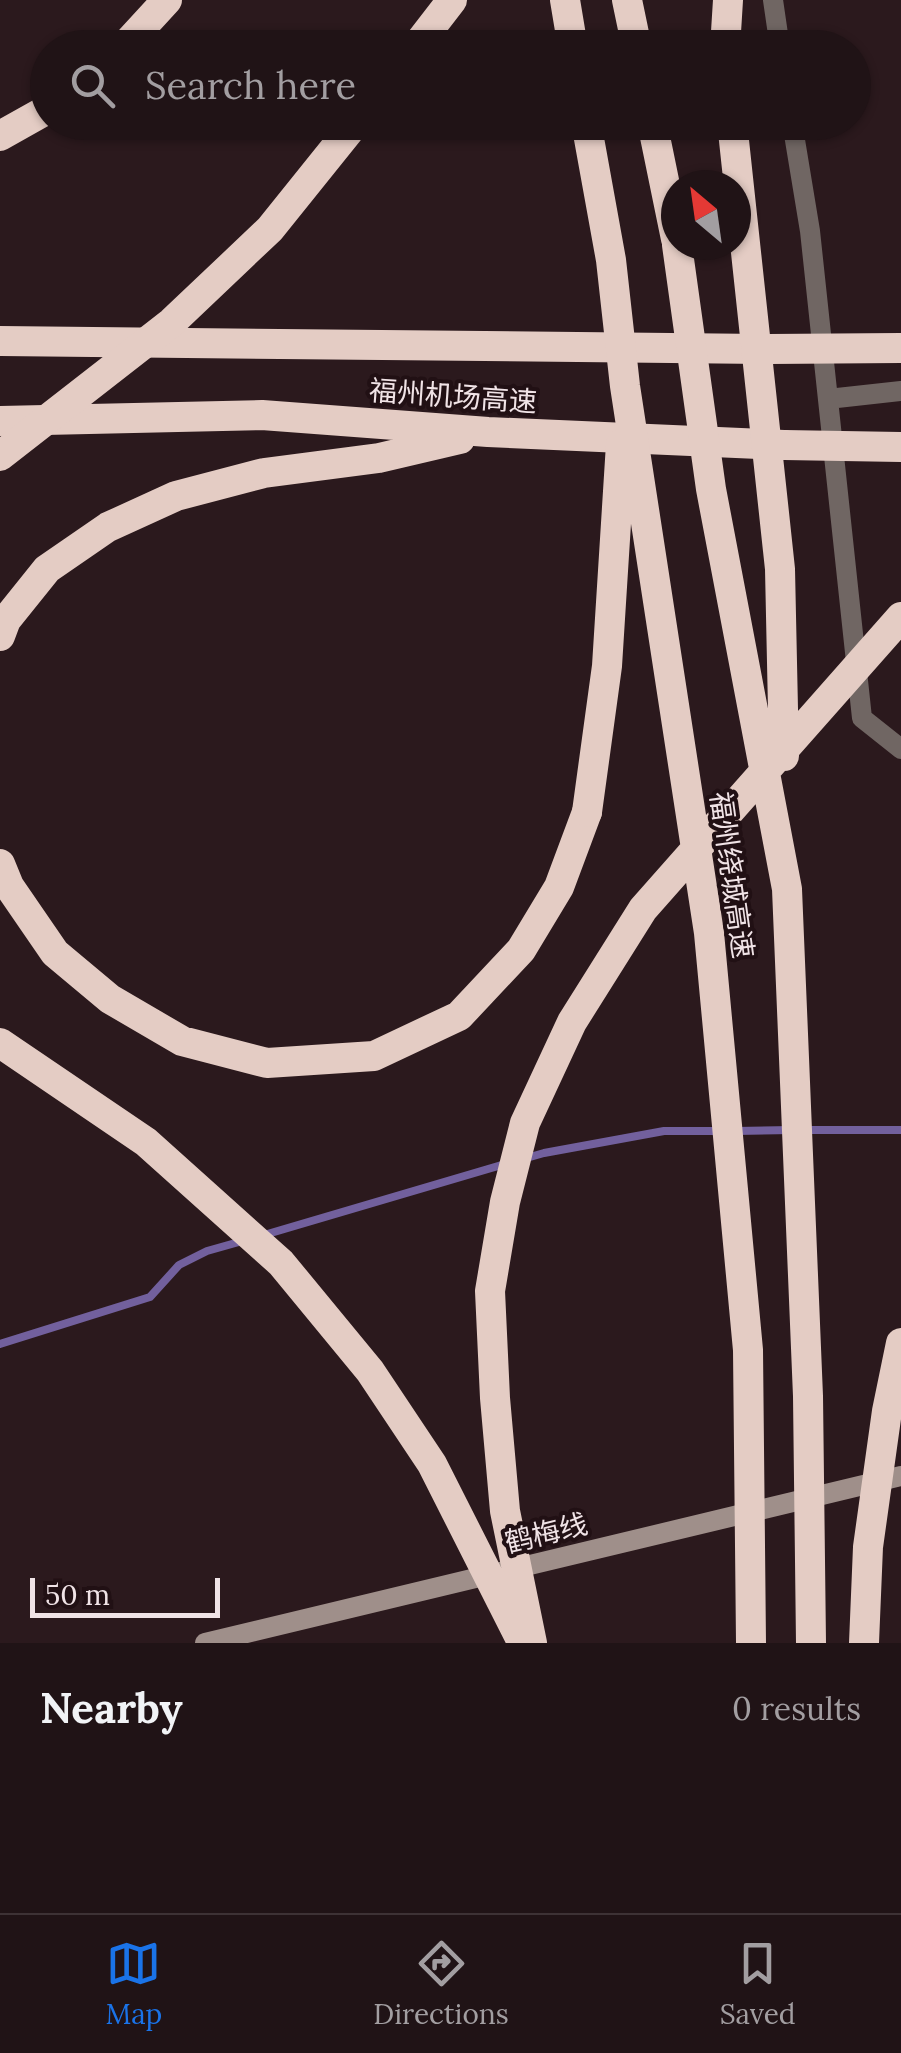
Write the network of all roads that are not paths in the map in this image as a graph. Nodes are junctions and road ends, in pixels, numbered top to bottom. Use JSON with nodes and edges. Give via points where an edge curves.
{"nodes":[{"id":1,"x":167,"y":0,"type":"edge"},
{"id":2,"x":452,"y":0,"type":"edge"},
{"id":3,"x":565,"y":0,"type":"edge"},
{"id":4,"x":627,"y":0,"type":"edge"},
{"id":5,"x":728,"y":0,"type":"edge"},
{"id":6,"x":773,"y":0,"type":"edge"},
{"id":7,"x":140,"y":30,"type":"edge"},
{"id":8,"x":429,"y":30,"type":"edge"},
{"id":9,"x":570,"y":30,"type":"edge"},
{"id":10,"x":633,"y":30,"type":"edge"},
{"id":11,"x":726,"y":30,"type":"edge"},
{"id":12,"x":777,"y":30,"type":"edge"},
{"id":13,"x":30,"y":119,"type":"edge"},
{"id":14,"x":0,"y":136,"type":"edge"},
{"id":15,"x":342,"y":140,"type":"edge"},
{"id":16,"x":589,"y":140,"type":"edge"},
{"id":17,"x":656,"y":140,"type":"edge"},
{"id":18,"x":734,"y":140,"type":"edge"},
{"id":19,"x":795,"y":140,"type":"edge"},
{"id":20,"x":662,"y":170,"type":"edge"},
{"id":21,"x":679,"y":260,"type":"edge"},
{"id":22,"x":901,"y":332,"type":"edge"},
{"id":23,"x":0,"y":341,"type":"edge"},
{"id":24,"x":838,"y":347,"type":"junction"},
{"id":25,"x":901,"y":348,"type":"edge"},
{"id":26,"x":625,"y":386,"type":"junction"},
{"id":27,"x":901,"y":391,"type":"edge"},
{"id":28,"x":828,"y":400,"type":"junction"},
{"id":29,"x":0,"y":421,"type":"edge"},
{"id":30,"x":488,"y":432,"type":"junction"},
{"id":31,"x":901,"y":447,"type":"edge"},
{"id":32,"x":0,"y":456,"type":"edge"},
{"id":33,"x":901,"y":618,"type":"edge"},
{"id":34,"x":0,"y":636,"type":"edge"},
{"id":35,"x":901,"y":749,"type":"edge"},
{"id":36,"x":0,"y":864,"type":"edge"},
{"id":37,"x":788,"y":889,"type":"junction"},
{"id":38,"x":0,"y":1043,"type":"edge"},
{"id":39,"x":901,"y":1343,"type":"edge"},
{"id":40,"x":901,"y":1476,"type":"edge"},
{"id":41,"x":204,"y":1643,"type":"edge"},
{"id":42,"x":522,"y":1643,"type":"edge"},
{"id":43,"x":532,"y":1643,"type":"edge"},
{"id":44,"x":751,"y":1643,"type":"edge"},
{"id":45,"x":811,"y":1643,"type":"edge"},
{"id":46,"x":864,"y":1643,"type":"edge"}],
"edges":[{"from":1,"to":7,"type":"highway"},
{"from":2,"to":8,"type":"highway"},
{"from":3,"to":9,"type":"highway"},
{"from":4,"to":10,"type":"highway"},
{"from":5,"to":11,"type":"highway"},
{"from":6,"to":12,"type":"street"},
{"from":13,"to":14,"type":"highway"},
{"from":15,"to":32,"type":"highway","bridge":true,"via":[[270,229],[186,308]]},
{"from":16,"to":26,"type":"highway","name":"福州绕城高速","bridge":true},
{"from":17,"to":20,"type":"highway","name":"福州绕城高速"},
{"from":18,"to":37,"type":"highway","bridge":true,"via":[[780,569]]},
{"from":19,"to":28,"type":"street"},
{"from":21,"to":37,"type":"highway","name":"福州绕城高速","bridge":true,"via":[[711,489]]},
{"from":22,"to":24,"type":"highway","bridge":true},
{"from":23,"to":24,"type":"highway","name":"福州机场高速","bridge":true},
{"from":24,"to":25,"type":"highway","name":"福州机场高速","bridge":true},
{"from":26,"to":36,"type":"highway","bridge":true,"via":[[607,666],[587,812],[559,887],[521,950],[458,1016],[374,1056],[267,1063],[182,1041],[110,1000],[55,953]]},
{"from":26,"to":44,"type":"highway","name":"福州绕城高速","bridge":true,"via":[[709,933],[748,1350]]},
{"from":27,"to":28,"type":"street"},
{"from":28,"to":35,"type":"street","via":[[862,718]]},
{"from":29,"to":30,"type":"highway","name":"福州机场高速","via":[[262,415]]},
{"from":30,"to":31,"type":"highway","name":"福州机场高速","bridge":true},
{"from":30,"to":34,"type":"highway","via":[[176,496],[108,527],[47,568]]},
{"from":33,"to":43,"type":"highway","bridge":true,"via":[[643,908],[572,1022],[526,1124],[490,1291],[505,1511]]},
{"from":37,"to":45,"type":"highway","name":"福州绕城高速","bridge":true},
{"from":38,"to":42,"type":"highway","bridge":true,"via":[[146,1142],[281,1263],[370,1371],[432,1464]]},
{"from":39,"to":46,"type":"highway","bridge":true,"via":[[868,1547]]},
{"from":40,"to":41,"type":"street","name":"鹤梅线"}]}
